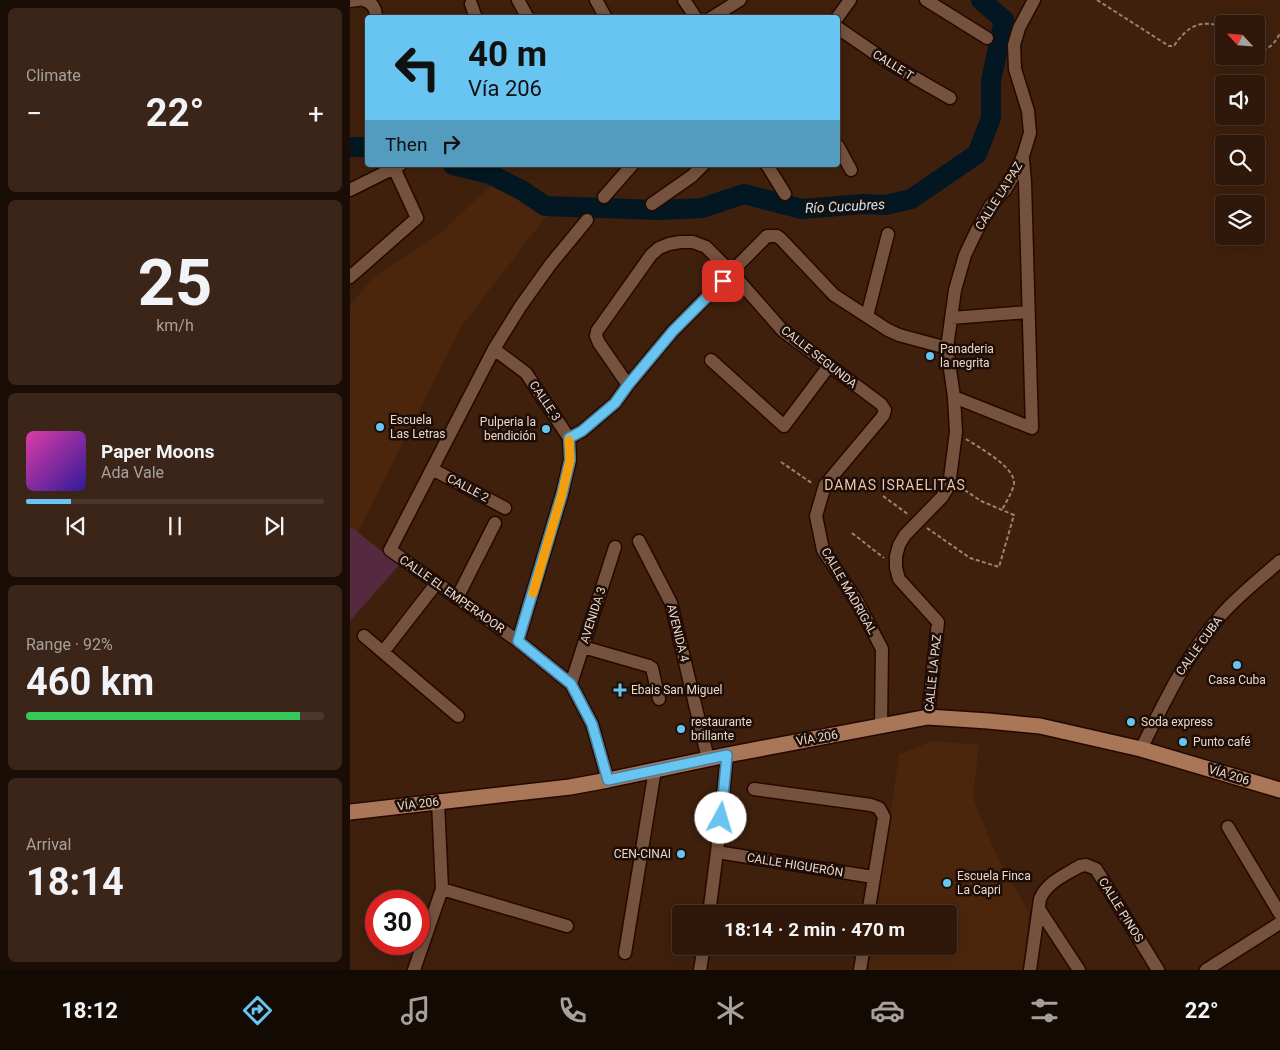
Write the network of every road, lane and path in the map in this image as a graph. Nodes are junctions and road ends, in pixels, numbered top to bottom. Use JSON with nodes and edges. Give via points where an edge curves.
{"nodes":[{"id":1,"x":358,"y":0,"type":"edge"},
{"id":2,"x":363,"y":0,"type":"edge"},
{"id":3,"x":518,"y":0,"type":"edge"},
{"id":4,"x":596,"y":0,"type":"edge"},
{"id":5,"x":684,"y":0,"type":"edge"},
{"id":6,"x":740,"y":0,"type":"edge"},
{"id":7,"x":850,"y":0,"type":"edge"},
{"id":8,"x":926,"y":0,"type":"edge"},
{"id":9,"x":1034,"y":0,"type":"edge"},
{"id":10,"x":1097,"y":0,"type":"edge"},
{"id":11,"x":350,"y":1,"type":"edge"},
{"id":12,"x":471,"y":4,"type":"dead end"},
{"id":13,"x":376,"y":15,"type":"edge"},
{"id":14,"x":475,"y":15,"type":"edge"},
{"id":15,"x":523,"y":15,"type":"edge"},
{"id":16,"x":604,"y":15,"type":"edge"},
{"id":17,"x":694,"y":15,"type":"edge"},
{"id":18,"x":716,"y":15,"type":"edge"},
{"id":19,"x":839,"y":15,"type":"edge"},
{"id":20,"x":1215,"y":24,"type":"edge"},
{"id":21,"x":840,"y":29,"type":"edge"},
{"id":22,"x":1280,"y":33,"type":"edge"},
{"id":23,"x":987,"y":38,"type":"dead end"},
{"id":24,"x":1265,"y":49,"type":"edge"},
{"id":25,"x":950,"y":98,"type":"dead end"},
{"id":26,"x":840,"y":150,"type":"edge"},
{"id":27,"x":1023,"y":156,"type":"junction"},
{"id":28,"x":395,"y":167,"type":"edge"},
{"id":29,"x":397,"y":167,"type":"edge"},
{"id":30,"x":630,"y":167,"type":"edge"},
{"id":31,"x":701,"y":167,"type":"edge"},
{"id":32,"x":768,"y":167,"type":"edge"},
{"id":33,"x":851,"y":170,"type":"dead end"},
{"id":34,"x":350,"y":190,"type":"edge"},
{"id":35,"x":785,"y":194,"type":"dead end"},
{"id":36,"x":604,"y":198,"type":"dead end"},
{"id":37,"x":652,"y":204,"type":"dead end"},
{"id":38,"x":586,"y":220,"type":"dead end"},
{"id":39,"x":888,"y":234,"type":"dead end"},
{"id":40,"x":732,"y":273,"type":"junction"},
{"id":41,"x":350,"y":277,"type":"edge"},
{"id":42,"x":1028,"y":312,"type":"junction"},
{"id":43,"x":867,"y":316,"type":"junction"},
{"id":44,"x":951,"y":318,"type":"junction"},
{"id":45,"x":947,"y":348,"type":"junction"},
{"id":46,"x":494,"y":349,"type":"junction"},
{"id":47,"x":711,"y":360,"type":"dead end"},
{"id":48,"x":829,"y":366,"type":"junction"},
{"id":49,"x":628,"y":385,"type":"junction"},
{"id":50,"x":954,"y":397,"type":"junction"},
{"id":51,"x":883,"y":416,"type":"joint"},
{"id":52,"x":956,"y":432,"type":"junction"},
{"id":53,"x":569,"y":438,"type":"junction"},
{"id":54,"x":781,"y":462,"type":"dead end"},
{"id":55,"x":432,"y":468,"type":"junction"},
{"id":56,"x":950,"y":480,"type":"junction"},
{"id":57,"x":823,"y":491,"type":"junction"},
{"id":58,"x":883,"y":496,"type":"dead end"},
{"id":59,"x":505,"y":508,"type":"dead end"},
{"id":60,"x":1002,"y":510,"type":"junction"},
{"id":61,"x":918,"y":522,"type":"junction"},
{"id":62,"x":495,"y":523,"type":"dead end"},
{"id":63,"x":852,"y":533,"type":"dead end"},
{"id":64,"x":640,"y":541,"type":"dead end"},
{"id":65,"x":615,"y":547,"type":"dead end"},
{"id":66,"x":1280,"y":561,"type":"edge"},
{"id":67,"x":896,"y":568,"type":"junction"},
{"id":68,"x":436,"y":584,"type":"junction"},
{"id":69,"x":457,"y":598,"type":"junction"},
{"id":70,"x":364,"y":636,"type":"dead end"},
{"id":71,"x":518,"y":641,"type":"junction"},
{"id":72,"x":583,"y":647,"type":"junction"},
{"id":73,"x":383,"y":652,"type":"junction"},
{"id":74,"x":571,"y":684,"type":"junction"},
{"id":75,"x":659,"y":699,"type":"dead end"},
{"id":76,"x":458,"y":716,"type":"dead end"},
{"id":77,"x":928,"y":717,"type":"junction"},
{"id":78,"x":882,"y":727,"type":"junction"},
{"id":79,"x":1141,"y":749,"type":"junction"},
{"id":80,"x":727,"y":755,"type":"junction"},
{"id":81,"x":708,"y":759,"type":"junction"},
{"id":82,"x":655,"y":770,"type":"junction"},
{"id":83,"x":608,"y":780,"type":"junction"},
{"id":84,"x":754,"y":789,"type":"dead end"},
{"id":85,"x":1280,"y":790,"type":"edge"},
{"id":86,"x":438,"y":802,"type":"junction"},
{"id":87,"x":350,"y":812,"type":"edge"},
{"id":88,"x":1228,"y":828,"type":"dead end"},
{"id":89,"x":717,"y":852,"type":"junction"},
{"id":90,"x":873,"y":878,"type":"junction"},
{"id":91,"x":442,"y":889,"type":"junction"},
{"id":92,"x":710,"y":905,"type":"edge"},
{"id":93,"x":869,"y":905,"type":"edge"},
{"id":94,"x":1039,"y":909,"type":"junction"},
{"id":95,"x":1280,"y":914,"type":"edge"},
{"id":96,"x":1280,"y":923,"type":"edge"},
{"id":97,"x":567,"y":926,"type":"dead end"},
{"id":98,"x":625,"y":953,"type":"dead end"},
{"id":99,"x":702,"y":955,"type":"edge"},
{"id":100,"x":862,"y":955,"type":"edge"},
{"id":101,"x":1224,"y":965,"type":"edge"},
{"id":102,"x":414,"y":970,"type":"edge"},
{"id":103,"x":700,"y":970,"type":"edge"},
{"id":104,"x":860,"y":970,"type":"edge"},
{"id":105,"x":1030,"y":970,"type":"edge"},
{"id":106,"x":1079,"y":970,"type":"edge"},
{"id":107,"x":1158,"y":970,"type":"edge"},
{"id":108,"x":1206,"y":970,"type":"edge"}],
"edges":[{"from":1,"to":11,"type":"street"},
{"from":2,"to":13,"type":"street","via":[[372,5]]},
{"from":3,"to":15,"type":"street"},
{"from":4,"to":16,"type":"street"},
{"from":5,"to":17,"type":"street"},
{"from":6,"to":18,"type":"street"},
{"from":7,"to":19,"type":"street"},
{"from":8,"to":23,"type":"street"},
{"from":9,"to":27,"type":"street","name":"CALLE LA PAZ","via":[[1014,45],[1015,69],[1028,111],[1030,133]]},
{"from":10,"to":20,"type":"path","via":[[1169,46],[1174,46],[1200,23]]},
{"from":12,"to":14,"type":"street"},
{"from":21,"to":25,"type":"street","name":"CALLE T","via":[[889,63]]},
{"from":22,"to":24,"type":"path","via":[[1276,41]]},
{"from":26,"to":33,"type":"street"},
{"from":27,"to":42,"type":"street"},
{"from":27,"to":44,"type":"street","name":"CALLE LA PAZ","via":[[965,255]]},
{"from":28,"to":34,"type":"street"},
{"from":29,"to":41,"type":"street","via":[[417,218]]},
{"from":30,"to":36,"type":"street"},
{"from":31,"to":37,"type":"street"},
{"from":32,"to":35,"type":"street"},
{"from":38,"to":46,"type":"street","name":"CALLE EL EMPERADOR","via":[[520,307]]},
{"from":39,"to":43,"type":"street"},
{"from":40,"to":43,"type":"street","via":[[767,236],[776,236],[834,295]]},
{"from":40,"to":48,"type":"street","name":"CALLE SEGUNDA","via":[[783,331]]},
{"from":40,"to":49,"type":"street","via":[[673,331]]},
{"from":40,"to":49,"type":"street","name":"CALLE SEGUNDA","via":[[706,247],[692,242],[669,244],[652,255],[596,336]]},
{"from":42,"to":44,"type":"street"},
{"from":42,"to":50,"type":"street","via":[[1032,428]]},
{"from":43,"to":45,"type":"street","via":[[900,335]]},
{"from":44,"to":45,"type":"street","name":"CALLE LA PAZ"},
{"from":45,"to":50,"type":"street","name":"CALLE LA PAZ"},
{"from":46,"to":53,"type":"street","name":"CALLE 3","via":[[526,373]]},
{"from":46,"to":55,"type":"street","name":"CALLE EL EMPERADOR"},
{"from":47,"to":48,"type":"street","via":[[784,426]]},
{"from":48,"to":51,"type":"street","name":"CALLE SEGUNDA","via":[[881,404],[885,410]]},
{"from":49,"to":53,"type":"street","via":[[615,403]]},
{"from":50,"to":52,"type":"street","name":"CALLE LA PAZ"},
{"from":51,"to":57,"type":"street","name":"CALLE MADRIGAL"},
{"from":52,"to":56,"type":"street","name":"CALLE LA PAZ"},
{"from":52,"to":60,"type":"path","via":[[1003,464],[1013,476],[1014,483]]},
{"from":53,"to":71,"type":"street","via":[[570,460],[562,494]]},
{"from":54,"to":57,"type":"path"},
{"from":55,"to":59,"type":"street","name":"CALLE 2"},
{"from":55,"to":68,"type":"street","name":"CALLE EL EMPERADOR","via":[[390,550]]},
{"from":56,"to":60,"type":"path","via":[[981,501]]},
{"from":56,"to":61,"type":"street","name":"CALLE LA PAZ","via":[[942,497]]},
{"from":57,"to":78,"type":"street","name":"CALLE MADRIGAL","via":[[816,516],[823,550],[857,601],[882,649]]},
{"from":58,"to":61,"type":"path"},
{"from":60,"to":61,"type":"path","via":[[1014,515],[999,567],[970,558]]},
{"from":61,"to":67,"type":"street","name":"CALLE LA PAZ","via":[[899,545]]},
{"from":62,"to":69,"type":"street"},
{"from":63,"to":67,"type":"path"},
{"from":64,"to":81,"type":"street","name":"AVENIDA 4","via":[[672,604]]},
{"from":65,"to":72,"type":"street","name":"AVENIDA 3"},
{"from":66,"to":79,"type":"street","name":"CALLE CUBA","via":[[1223,613],[1193,652],[1172,685]]},
{"from":67,"to":77,"type":"street","name":"CALLE LA PAZ","via":[[899,579],[938,622]]},
{"from":68,"to":69,"type":"street","name":"CALLE EL EMPERADOR"},
{"from":68,"to":73,"type":"street"},
{"from":69,"to":71,"type":"street","name":"CALLE EL EMPERADOR"},
{"from":70,"to":73,"type":"street"},
{"from":71,"to":74,"type":"street","name":"CALLE EL EMPERADOR"},
{"from":72,"to":74,"type":"street","name":"AVENIDA 3"},
{"from":72,"to":75,"type":"street","via":[[652,668]]},
{"from":73,"to":76,"type":"street"},
{"from":74,"to":83,"type":"street","name":"CALLE EL EMPERADOR","via":[[592,724]]},
{"from":77,"to":78,"type":"main road","name":"VÍA 206"},
{"from":77,"to":79,"type":"main road","name":"VÍA 206","via":[[1040,726]]},
{"from":78,"to":80,"type":"main road","name":"VÍA 206"},
{"from":79,"to":85,"type":"main road","name":"VÍA 206"},
{"from":80,"to":81,"type":"main road","name":"VÍA 206"},
{"from":80,"to":89,"type":"street"},
{"from":81,"to":82,"type":"main road","name":"VÍA 206"},
{"from":82,"to":83,"type":"main road","name":"VÍA 206"},
{"from":82,"to":98,"type":"street"},
{"from":83,"to":86,"type":"main road","name":"VÍA 206"},
{"from":84,"to":90,"type":"street","via":[[880,808],[884,817]]},
{"from":86,"to":87,"type":"main road","name":"VÍA 206"},
{"from":86,"to":91,"type":"street"},
{"from":88,"to":95,"type":"street"},
{"from":89,"to":90,"type":"street","name":"CALLE HIGUERÓN"},
{"from":89,"to":92,"type":"street"},
{"from":90,"to":93,"type":"street"},
{"from":91,"to":97,"type":"street"},
{"from":91,"to":102,"type":"street"},
{"from":94,"to":105,"type":"street","name":"CALLE PINOS"},
{"from":94,"to":106,"type":"street"},
{"from":94,"to":107,"type":"street","name":"CALLE PINOS","via":[[1043,891],[1048,886],[1080,866],[1096,868]]},
{"from":96,"to":101,"type":"street"},
{"from":99,"to":103,"type":"street"},
{"from":100,"to":104,"type":"street"},
{"from":101,"to":108,"type":"street"}]}
